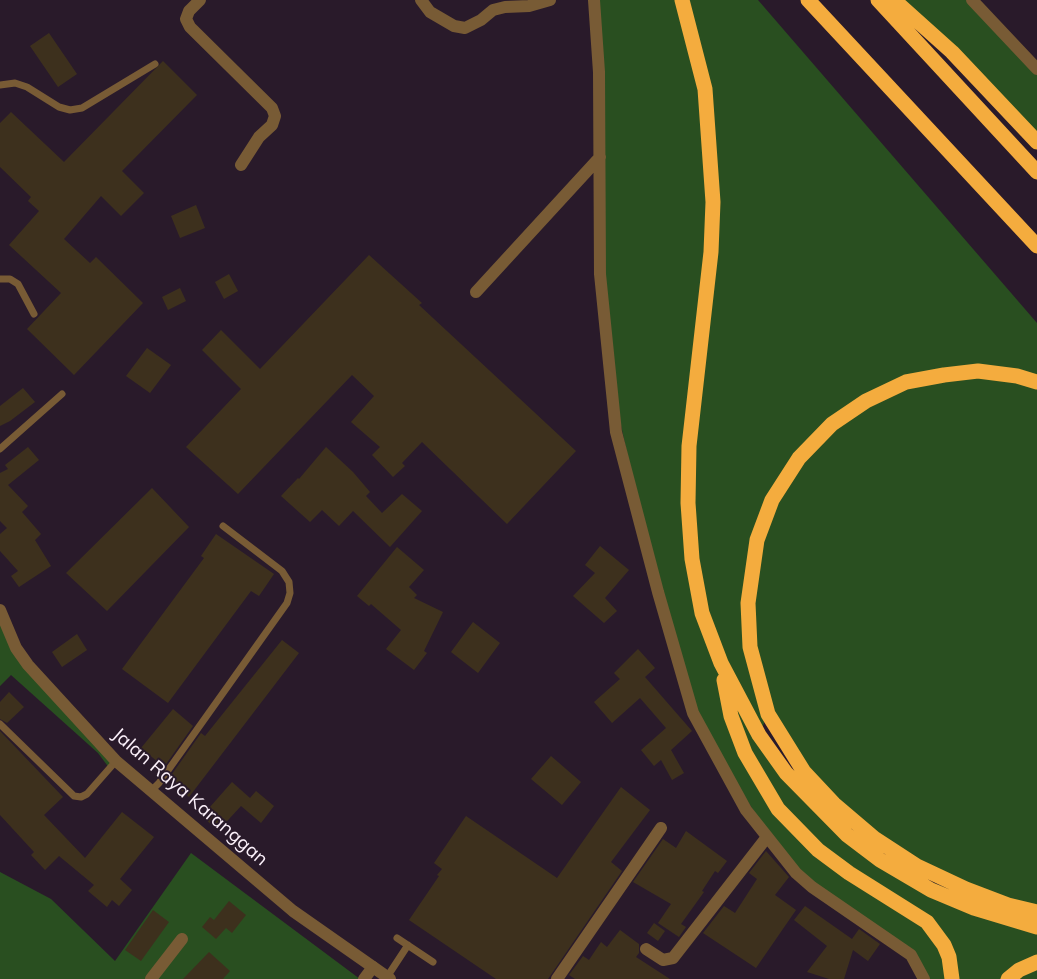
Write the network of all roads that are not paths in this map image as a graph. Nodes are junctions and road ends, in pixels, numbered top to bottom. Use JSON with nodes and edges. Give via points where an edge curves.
{"nodes":[{"id":1,"x":200,"y":0,"type":"edge"},
{"id":2,"x":421,"y":0,"type":"edge"},
{"id":3,"x":550,"y":0,"type":"edge"},
{"id":4,"x":594,"y":0,"type":"edge"},
{"id":5,"x":682,"y":0,"type":"edge"},
{"id":6,"x":808,"y":0,"type":"edge"},
{"id":7,"x":878,"y":0,"type":"edge"},
{"id":8,"x":894,"y":0,"type":"edge"},
{"id":9,"x":972,"y":0,"type":"edge"},
{"id":10,"x":155,"y":64,"type":"dead end"},
{"id":11,"x":1037,"y":68,"type":"edge"},
{"id":12,"x":0,"y":85,"type":"edge"},
{"id":13,"x":1037,"y":142,"type":"edge"},
{"id":14,"x":600,"y":157,"type":"junction"},
{"id":15,"x":241,"y":165,"type":"dead end"},
{"id":16,"x":1037,"y":172,"type":"edge"},
{"id":17,"x":1037,"y":246,"type":"edge"},
{"id":18,"x":0,"y":279,"type":"edge"},
{"id":19,"x":476,"y":292,"type":"dead end"},
{"id":20,"x":34,"y":314,"type":"dead end"},
{"id":21,"x":1037,"y":382,"type":"edge"},
{"id":22,"x":62,"y":394,"type":"dead end"},
{"id":23,"x":0,"y":449,"type":"edge"},
{"id":24,"x":223,"y":526,"type":"dead end"},
{"id":25,"x":0,"y":610,"type":"edge"},
{"id":26,"x":721,"y":663,"type":"junction"},
{"id":27,"x":0,"y":724,"type":"edge"},
{"id":28,"x":116,"y":761,"type":"junction"},
{"id":29,"x":151,"y":791,"type":"junction"},
{"id":30,"x":661,"y":828,"type":"dead end"},
{"id":31,"x":767,"y":837,"type":"junction"},
{"id":32,"x":1037,"y":912,"type":"edge"},
{"id":33,"x":1037,"y":927,"type":"edge"},
{"id":34,"x":398,"y":938,"type":"dead end"},
{"id":35,"x":182,"y":939,"type":"dead end"},
{"id":36,"x":408,"y":945,"type":"junction"},
{"id":37,"x":646,"y":949,"type":"dead end"},
{"id":38,"x":433,"y":962,"type":"dead end"},
{"id":39,"x":1037,"y":962,"type":"edge"},
{"id":40,"x":373,"y":967,"type":"junction"},
{"id":41,"x":388,"y":978,"type":"edge"},
{"id":42,"x":151,"y":979,"type":"edge"},
{"id":43,"x":364,"y":979,"type":"edge"},
{"id":44,"x":557,"y":979,"type":"edge"},
{"id":45,"x":924,"y":979,"type":"edge"},
{"id":46,"x":952,"y":979,"type":"edge"},
{"id":47,"x":1008,"y":979,"type":"edge"}],
"edges":[{"from":1,"to":15,"type":"street","via":[[186,20],[190,27],[272,108],[275,116],[272,125]]},
{"from":2,"to":3,"type":"street","via":[[430,12],[454,26],[465,28],[493,10]]},
{"from":4,"to":14,"type":"street"},
{"from":5,"to":26,"type":"highway","via":[[705,89],[713,202],[711,252],[689,446],[688,503],[692,559],[702,613]]},
{"from":6,"to":17,"type":"highway"},
{"from":7,"to":16,"type":"highway"},
{"from":8,"to":13,"type":"highway","via":[[952,52]]},
{"from":9,"to":11,"type":"street"},
{"from":10,"to":12,"type":"lane","via":[[82,108],[70,110],[59,107],[27,87],[15,83]]},
{"from":14,"to":19,"type":"street"},
{"from":14,"to":31,"type":"street","via":[[600,274],[616,432],[693,713],[746,810]]},
{"from":18,"to":20,"type":"lane","via":[[10,279],[18,284]]},
{"from":21,"to":32,"type":"highway","via":[[978,371],[944,374],[906,382],[866,401],[832,424],[799,458],[772,500],[757,540],[748,603],[750,647],[768,714],[804,772],[834,804],[874,838],[916,866],[1008,905]]},
{"from":22,"to":23,"type":"lane"},
{"from":24,"to":29,"type":"lane","via":[[282,570],[289,582],[290,593],[287,603]]},
{"from":25,"to":28,"type":"street","name":"Jalan Raya Karanggan","via":[[16,648],[28,665]]},
{"from":26,"to":33,"type":"highway","via":[[759,735],[786,774],[847,835],[880,860],[931,890],[974,908]]},
{"from":26,"to":46,"type":"highway","via":[[731,716],[745,752],[778,809],[818,850],[927,922],[944,945]]},
{"from":27,"to":28,"type":"lane","via":[[74,796],[87,794]]},
{"from":28,"to":29,"type":"street","name":"Jalan Raya Karanggan"},
{"from":29,"to":40,"type":"street","name":"Jalan Raya Karanggan","via":[[293,911]]},
{"from":30,"to":44,"type":"street"},
{"from":31,"to":37,"type":"street","via":[[674,958],[662,960]]},
{"from":31,"to":45,"type":"street","via":[[796,873],[812,887],[912,955]]},
{"from":34,"to":36,"type":"lane"},
{"from":35,"to":42,"type":"street"},
{"from":36,"to":38,"type":"lane"},
{"from":36,"to":41,"type":"lane"},
{"from":39,"to":47,"type":"highway"},
{"from":40,"to":41,"type":"street","name":"Jalan Raya Karanggan"},
{"from":40,"to":43,"type":"street"}]}
